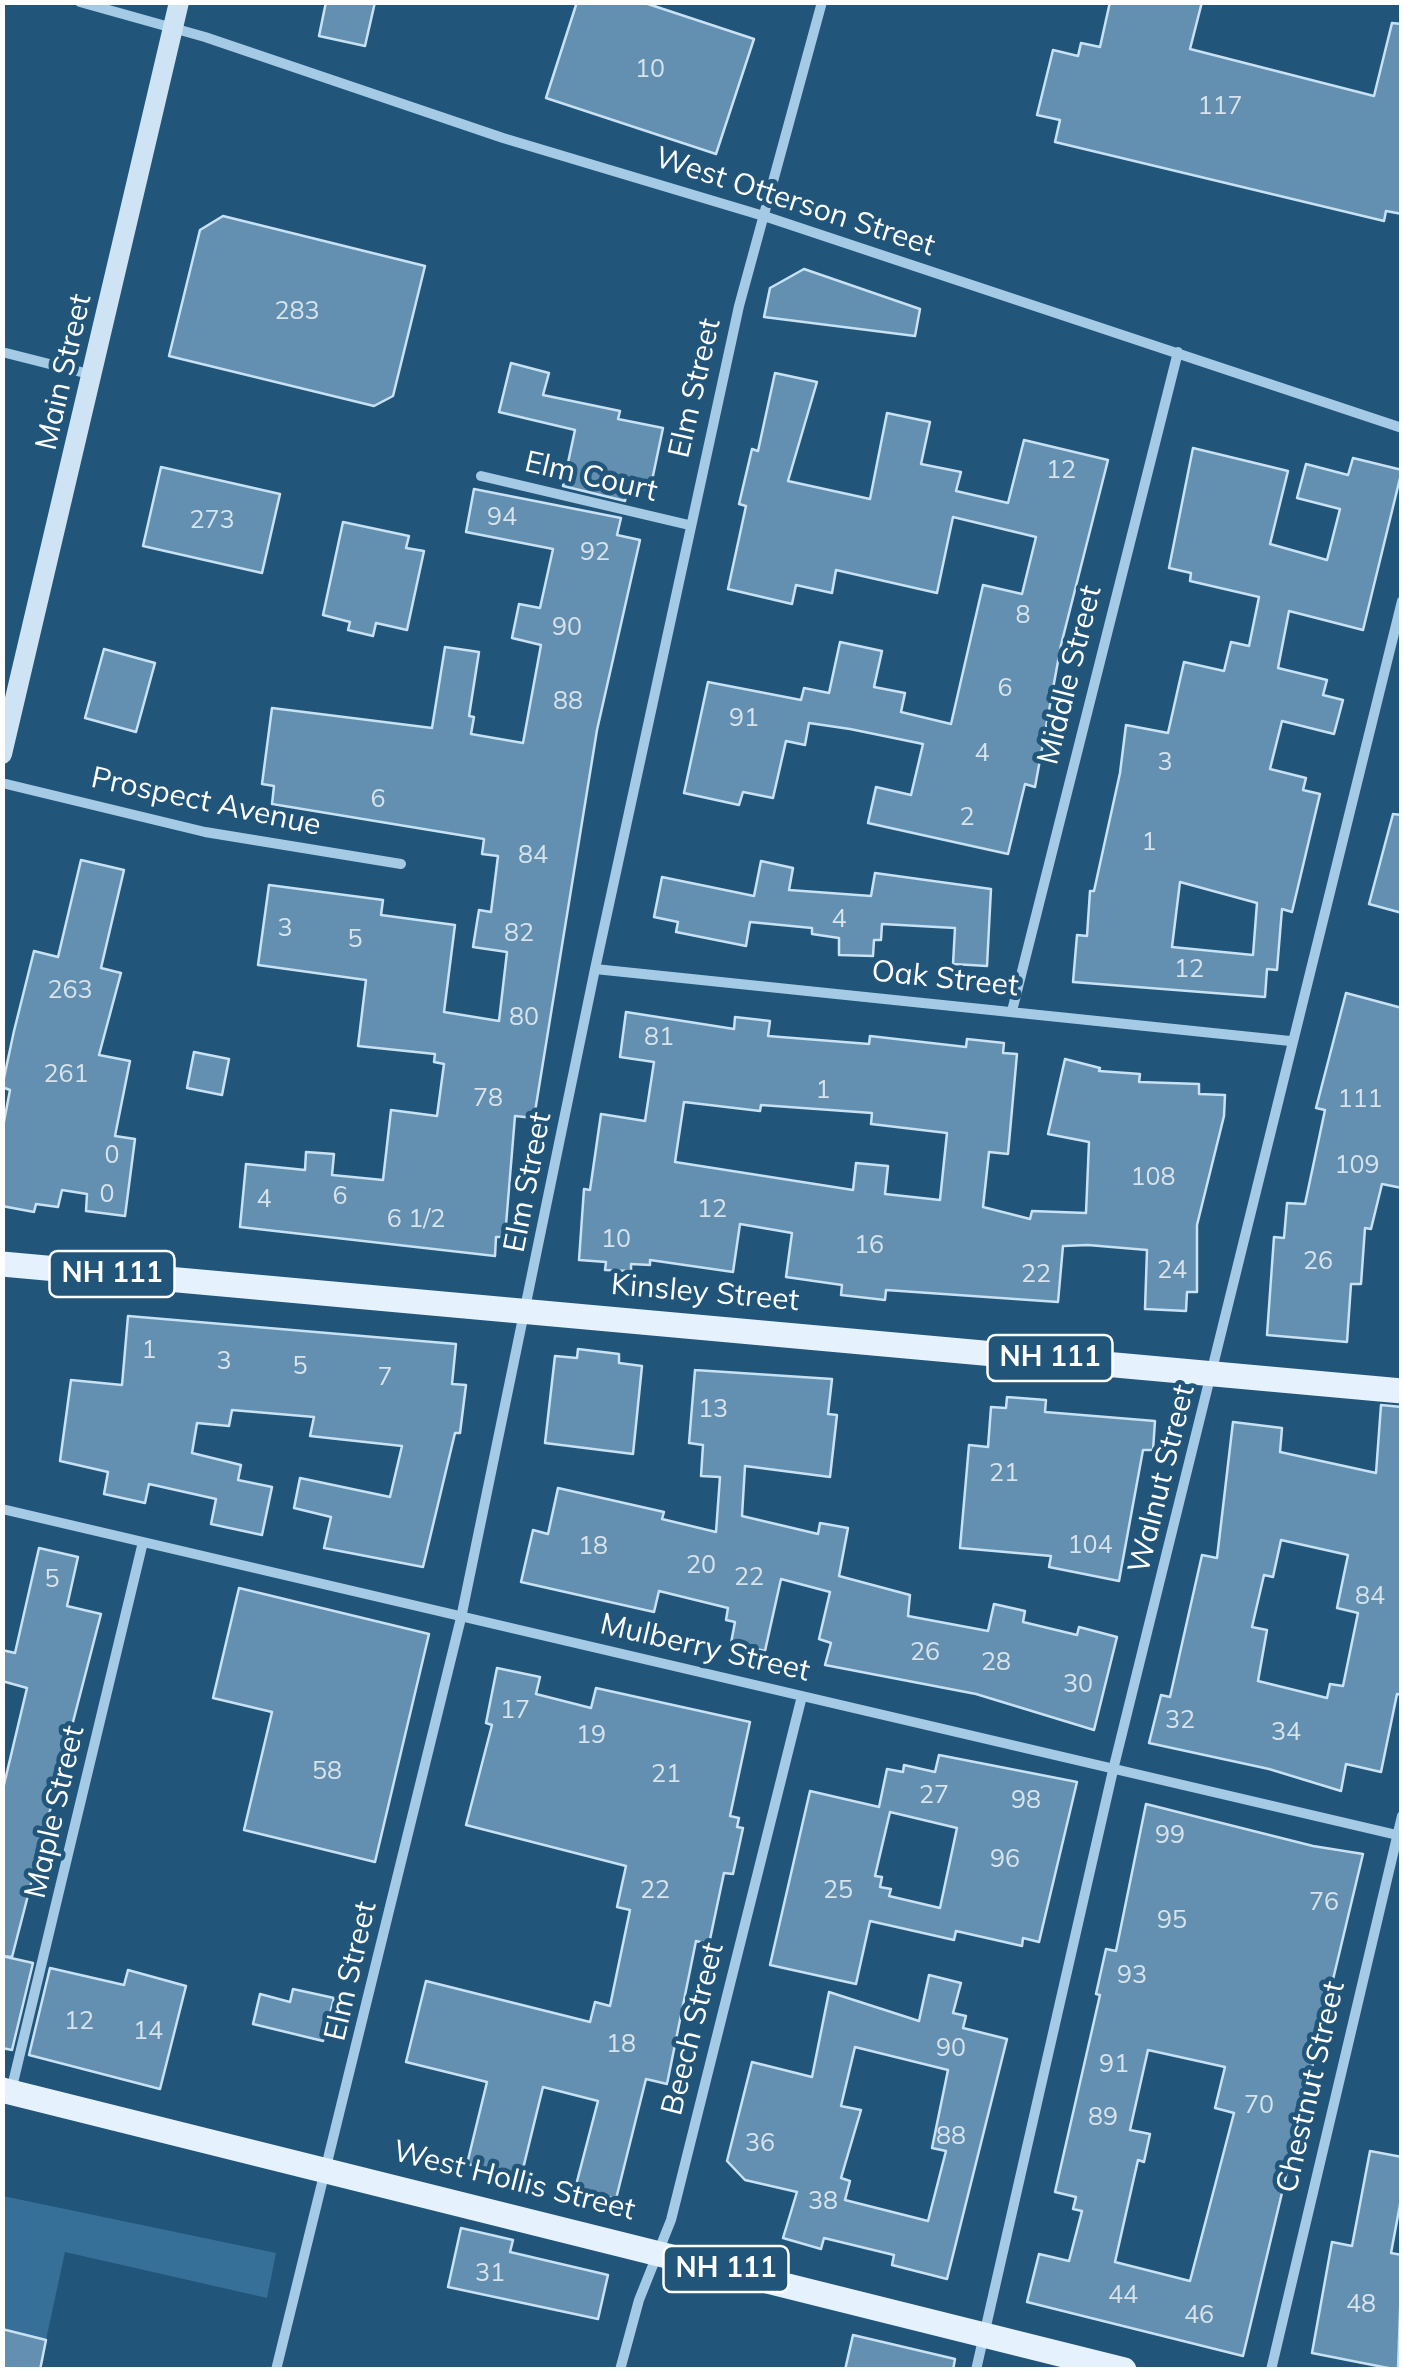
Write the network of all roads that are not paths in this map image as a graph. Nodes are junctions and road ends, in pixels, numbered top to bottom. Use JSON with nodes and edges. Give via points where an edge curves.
{"nodes":[{"id":1,"x":80,"y":2,"type":"edge"},
{"id":2,"x":179,"y":2,"type":"edge"},
{"id":3,"x":822,"y":2,"type":"edge"},
{"id":4,"x":173,"y":27,"type":"junction"},
{"id":5,"x":767,"y":217,"type":"junction"},
{"id":6,"x":2,"y":352,"type":"edge"},
{"id":7,"x":1178,"y":352,"type":"junction"},
{"id":8,"x":94,"y":375,"type":"junction"},
{"id":9,"x":1402,"y":428,"type":"edge"},
{"id":10,"x":481,"y":476,"type":"dead end"},
{"id":11,"x":690,"y":526,"type":"junction"},
{"id":12,"x":1402,"y":601,"type":"edge"},
{"id":13,"x":2,"y":754,"type":"edge"},
{"id":14,"x":2,"y":782,"type":"edge"},
{"id":15,"x":402,"y":864,"type":"dead end"},
{"id":16,"x":595,"y":969,"type":"junction"},
{"id":17,"x":1012,"y":1011,"type":"junction"},
{"id":18,"x":1290,"y":1040,"type":"junction"},
{"id":19,"x":2,"y":1264,"type":"edge"},
{"id":20,"x":527,"y":1308,"type":"junction"},
{"id":21,"x":1214,"y":1373,"type":"junction"},
{"id":22,"x":1402,"y":1391,"type":"edge"},
{"id":23,"x":2,"y":1509,"type":"edge"},
{"id":24,"x":144,"y":1542,"type":"junction"},
{"id":25,"x":461,"y":1618,"type":"junction"},
{"id":26,"x":802,"y":1696,"type":"junction"},
{"id":27,"x":1114,"y":1766,"type":"junction"},
{"id":28,"x":1402,"y":1816,"type":"edge"},
{"id":29,"x":1397,"y":1835,"type":"junction"},
{"id":30,"x":7,"y":2091,"type":"edge"},
{"id":31,"x":329,"y":2168,"type":"junction"},
{"id":32,"x":658,"y":2252,"type":"junction"},
{"id":33,"x":984,"y":2333,"type":"junction"},
{"id":34,"x":276,"y":2370,"type":"edge"},
{"id":35,"x":620,"y":2370,"type":"edge"},
{"id":36,"x":976,"y":2370,"type":"edge"},
{"id":37,"x":1124,"y":2370,"type":"edge"},
{"id":38,"x":1271,"y":2370,"type":"edge"}],
"edges":[{"from":1,"to":4,"type":"street","name":"West Otterson Street"},
{"from":2,"to":4,"type":"main road","name":"Main Street"},
{"from":3,"to":5,"type":"street","name":"Elm Street"},
{"from":4,"to":5,"type":"street","name":"West Otterson Street","via":[[474,129]]},
{"from":4,"to":8,"type":"main road","name":"Main Street"},
{"from":5,"to":7,"type":"street","name":"West Otterson Street"},
{"from":5,"to":11,"type":"street","name":"Elm Street","via":[[739,306]]},
{"from":6,"to":8,"type":"street"},
{"from":7,"to":9,"type":"street","name":"West Otterson Street"},
{"from":7,"to":17,"type":"street","name":"Middle Street"},
{"from":8,"to":13,"type":"main road","name":"Main Street"},
{"from":10,"to":11,"type":"street","name":"Elm Court"},
{"from":11,"to":16,"type":"street","name":"Elm Street"},
{"from":12,"to":18,"type":"street","name":"Walnut Street"},
{"from":14,"to":15,"type":"street","name":"Prospect Avenue","via":[[205,832]]},
{"from":16,"to":17,"type":"street","name":"Oak Street"},
{"from":16,"to":20,"type":"street","name":"Elm Street"},
{"from":17,"to":18,"type":"street","name":"Oak Street"},
{"from":18,"to":21,"type":"street","name":"Walnut Street"},
{"from":19,"to":20,"type":"main road","name":"Kinsley Street","number":"NH 111"},
{"from":20,"to":21,"type":"main road","name":"Kinsley Street","number":"NH 111"},
{"from":20,"to":25,"type":"street","name":"Elm Street"},
{"from":21,"to":22,"type":"main road","name":"Kinsley Street","number":"NH 111"},
{"from":21,"to":27,"type":"street","name":"Walnut Street"},
{"from":23,"to":24,"type":"street","name":"Mulberry Street"},
{"from":24,"to":25,"type":"street","name":"Mulberry Street"},
{"from":24,"to":30,"type":"street","name":"Maple Street"},
{"from":25,"to":26,"type":"street","name":"Mulberry Street"},
{"from":25,"to":31,"type":"street","name":"Elm Street"},
{"from":26,"to":27,"type":"street","name":"Mulberry Street"},
{"from":26,"to":32,"type":"street","name":"Beech Street"},
{"from":27,"to":29,"type":"street","name":"Mulberry Street"},
{"from":27,"to":33,"type":"street","name":"Walnut Street"},
{"from":28,"to":29,"type":"street","name":"Chestnut Street"},
{"from":29,"to":38,"type":"street","name":"Chestnut Street"},
{"from":30,"to":31,"type":"main road","name":"West Hollis Street","number":"NH 111"},
{"from":31,"to":32,"type":"main road","name":"West Hollis Street","number":"NH 111"},
{"from":31,"to":34,"type":"street","name":"Elm Street"},
{"from":32,"to":33,"type":"main road","name":"West Hollis Street","number":"NH 111"},
{"from":32,"to":35,"type":"street","name":"Beech Street"},
{"from":33,"to":36,"type":"street","name":"Walnut Street"},
{"from":33,"to":37,"type":"main road","name":"West Hollis Street","number":"NH 111"}]}
